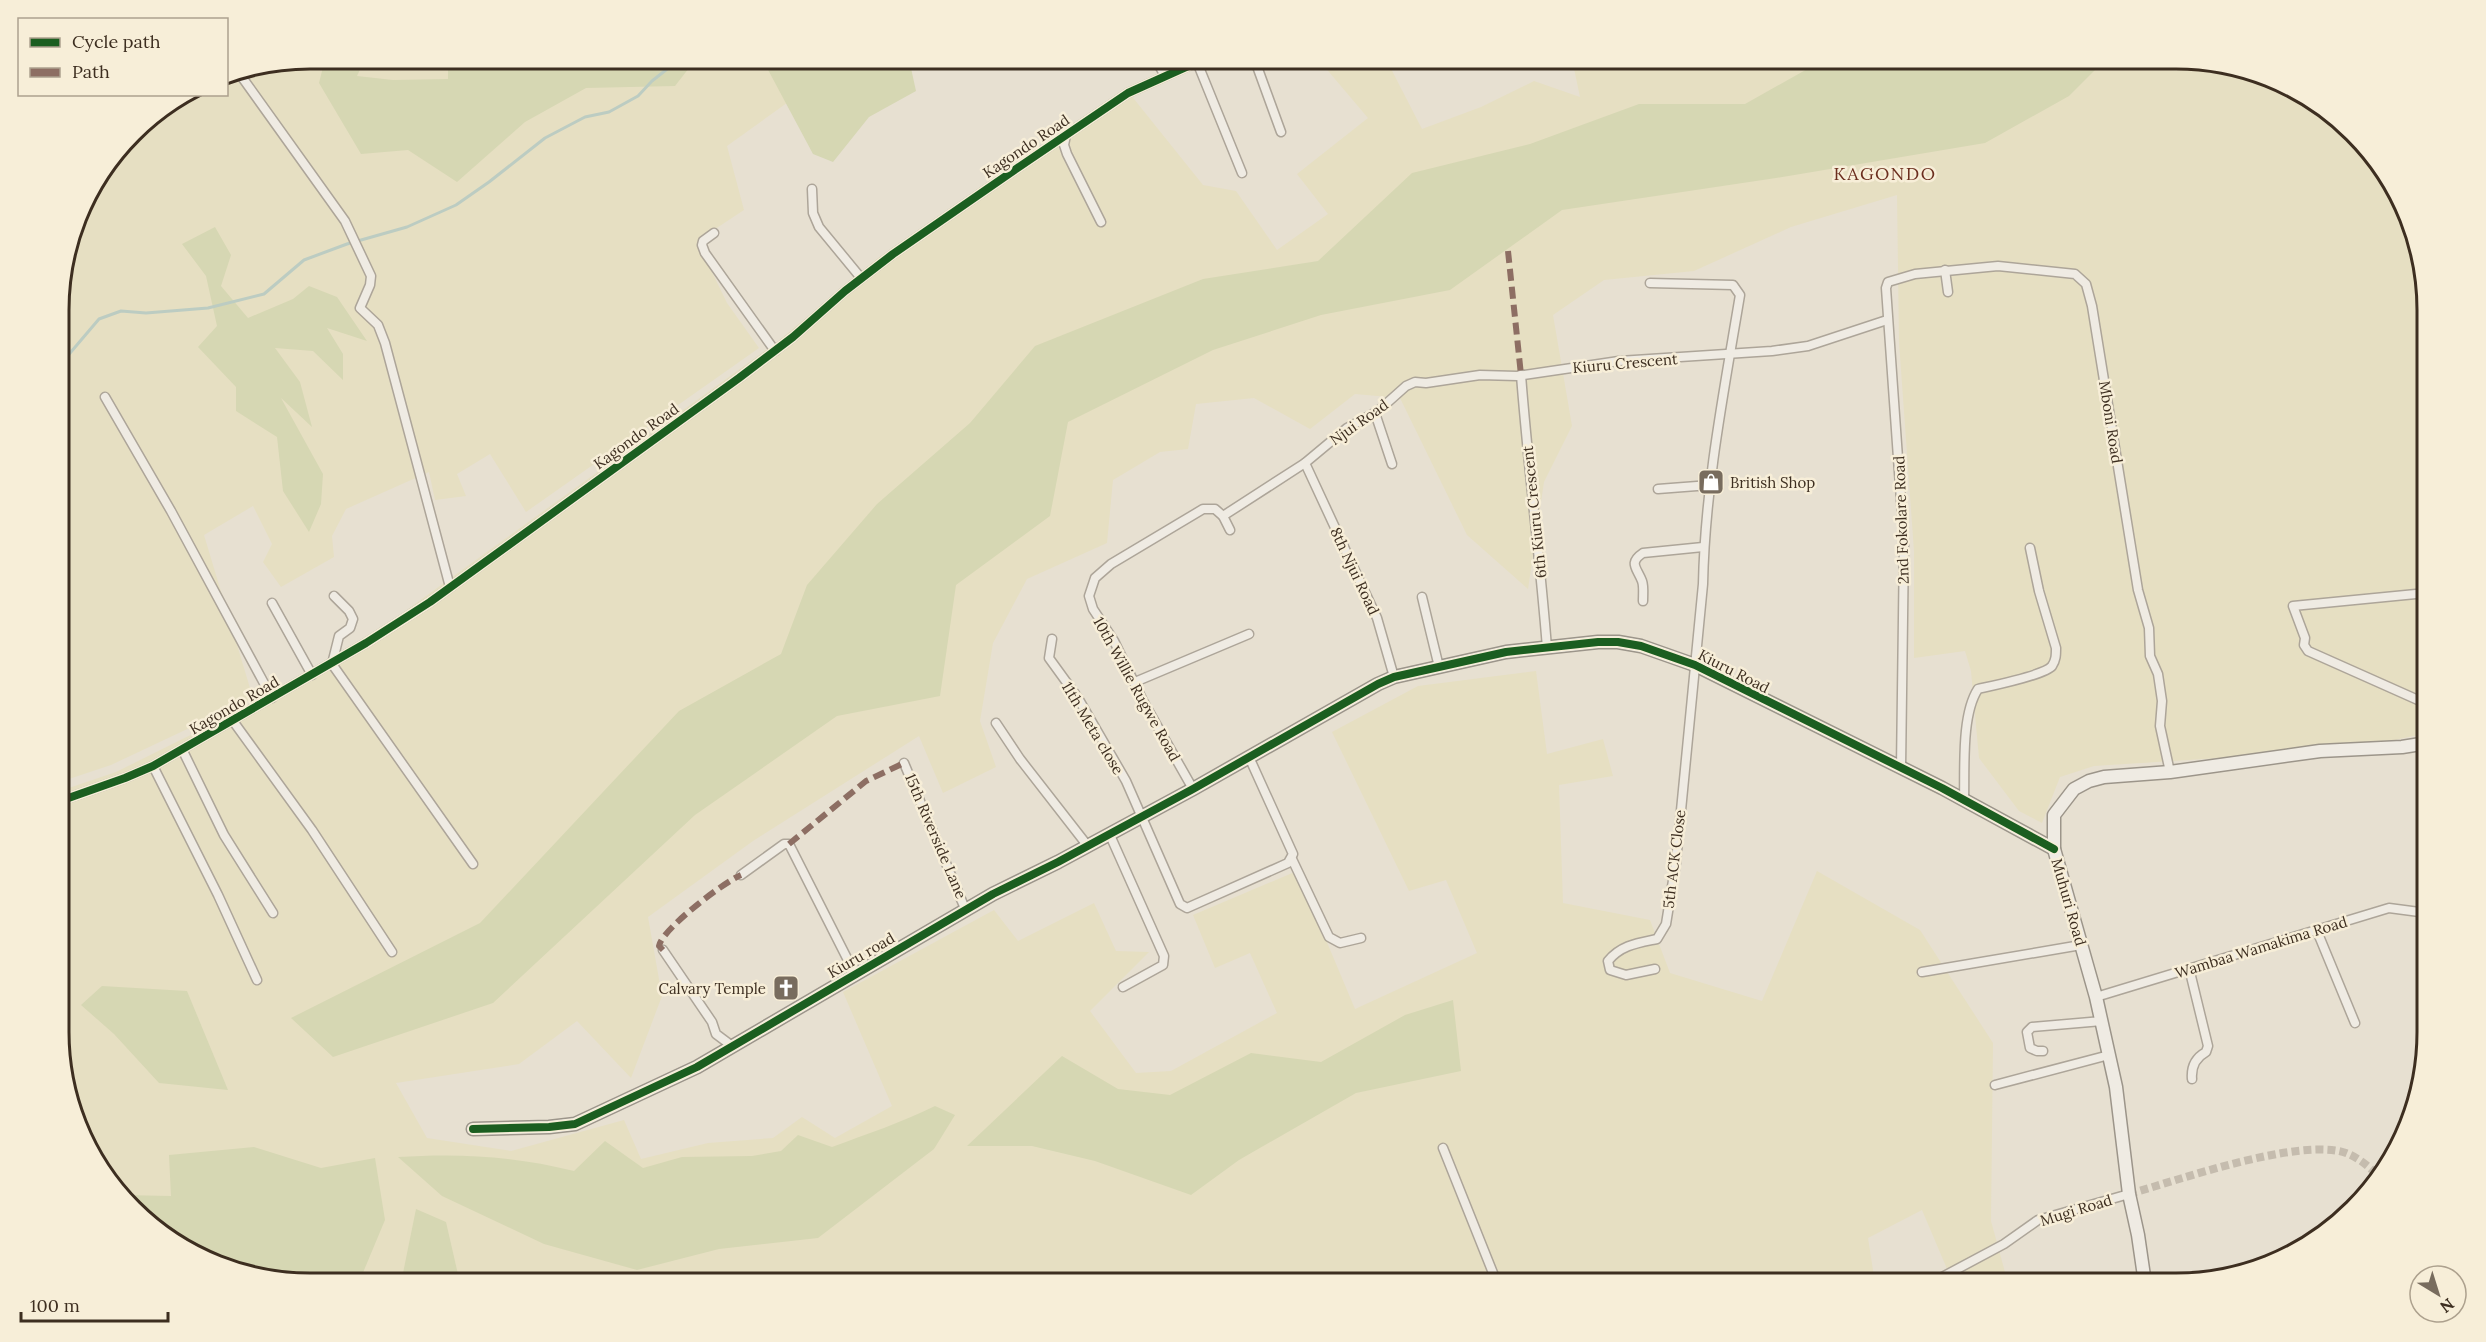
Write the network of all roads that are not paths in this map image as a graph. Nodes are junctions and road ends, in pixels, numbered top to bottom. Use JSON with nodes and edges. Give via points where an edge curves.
{"nodes":[{"id":1,"x":1161,"y":69,"type":"edge"},
{"id":2,"x":1181,"y":69,"type":"edge"},
{"id":3,"x":1205,"y":69,"type":"edge"},
{"id":4,"x":1258,"y":69,"type":"edge"},
{"id":5,"x":1165,"y":76,"type":"junction"},
{"id":6,"x":243,"y":78,"type":"edge"},
{"id":7,"x":1281,"y":132,"type":"dead end"},
{"id":8,"x":1066,"y":135,"type":"junction"},
{"id":9,"x":1242,"y":173,"type":"dead end"},
{"id":10,"x":812,"y":189,"type":"dead end"},
{"id":11,"x":1101,"y":222,"type":"dead end"},
{"id":12,"x":714,"y":233,"type":"dead end"},
{"id":13,"x":1945,"y":270,"type":"junction"},
{"id":14,"x":861,"y":278,"type":"junction"},
{"id":15,"x":1895,"y":278,"type":"joint"},
{"id":16,"x":1650,"y":283,"type":"dead end"},
{"id":17,"x":1948,"y":292,"type":"dead end"},
{"id":18,"x":1887,"y":320,"type":"junction"},
{"id":19,"x":775,"y":351,"type":"junction"},
{"id":20,"x":1730,"y":355,"type":"junction"},
{"id":21,"x":1521,"y":375,"type":"junction"},
{"id":22,"x":105,"y":397,"type":"dead end"},
{"id":23,"x":1375,"y":413,"type":"junction"},
{"id":24,"x":1392,"y":464,"type":"dead end"},
{"id":25,"x":1307,"y":466,"type":"junction"},
{"id":26,"x":1710,"y":485,"type":"junction"},
{"id":27,"x":1658,"y":489,"type":"dead end"},
{"id":28,"x":1223,"y":516,"type":"junction"},
{"id":29,"x":1230,"y":530,"type":"dead end"},
{"id":30,"x":1703,"y":547,"type":"junction"},
{"id":31,"x":2030,"y":548,"type":"dead end"},
{"id":32,"x":450,"y":586,"type":"junction"},
{"id":33,"x":2417,"y":594,"type":"edge"},
{"id":34,"x":334,"y":596,"type":"dead end"},
{"id":35,"x":1422,"y":597,"type":"dead end"},
{"id":36,"x":1643,"y":601,"type":"dead end"},
{"id":37,"x":272,"y":603,"type":"dead end"},
{"id":38,"x":1249,"y":634,"type":"dead end"},
{"id":39,"x":1052,"y":639,"type":"dead end"},
{"id":40,"x":1547,"y":648,"type":"junction"},
{"id":41,"x":332,"y":664,"type":"junction"},
{"id":42,"x":1695,"y":665,"type":"junction"},
{"id":43,"x":1439,"y":667,"type":"junction"},
{"id":44,"x":312,"y":675,"type":"junction"},
{"id":45,"x":1394,"y":676,"type":"junction"},
{"id":46,"x":1135,"y":682,"type":"junction"},
{"id":47,"x":272,"y":698,"type":"junction"},
{"id":48,"x":2417,"y":700,"type":"edge"},
{"id":49,"x":233,"y":721,"type":"junction"},
{"id":50,"x":996,"y":723,"type":"dead end"},
{"id":51,"x":2417,"y":745,"type":"edge"},
{"id":52,"x":183,"y":751,"type":"junction"},
{"id":53,"x":1250,"y":757,"type":"junction"},
{"id":54,"x":904,"y":763,"type":"dead end"},
{"id":55,"x":153,"y":766,"type":"junction"},
{"id":56,"x":1901,"y":768,"type":"junction"},
{"id":57,"x":2170,"y":772,"type":"junction"},
{"id":58,"x":1193,"y":789,"type":"junction"},
{"id":59,"x":69,"y":798,"type":"edge"},
{"id":60,"x":1964,"y":800,"type":"junction"},
{"id":61,"x":1142,"y":816,"type":"junction"},
{"id":62,"x":1110,"y":833,"type":"junction"},
{"id":63,"x":1088,"y":845,"type":"junction"},
{"id":64,"x":2054,"y":849,"type":"junction"},
{"id":65,"x":1292,"y":859,"type":"junction"},
{"id":66,"x":473,"y":864,"type":"dead end"},
{"id":67,"x":741,"y":874,"type":"dead end"},
{"id":68,"x":966,"y":910,"type":"junction"},
{"id":69,"x":2417,"y":912,"type":"edge"},
{"id":70,"x":273,"y":913,"type":"dead end"},
{"id":71,"x":2317,"y":931,"type":"junction"},
{"id":72,"x":1361,"y":938,"type":"dead end"},
{"id":73,"x":2081,"y":945,"type":"junction"},
{"id":74,"x":663,"y":950,"type":"dead end"},
{"id":75,"x":392,"y":952,"type":"dead end"},
{"id":76,"x":2189,"y":968,"type":"junction"},
{"id":77,"x":1655,"y":969,"type":"dead end"},
{"id":78,"x":1922,"y":972,"type":"dead end"},
{"id":79,"x":855,"y":974,"type":"junction"},
{"id":80,"x":257,"y":980,"type":"dead end"},
{"id":81,"x":1123,"y":987,"type":"dead end"},
{"id":82,"x":2097,"y":997,"type":"junction"},
{"id":83,"x":2102,"y":1021,"type":"junction"},
{"id":84,"x":2355,"y":1023,"type":"dead end"},
{"id":85,"x":732,"y":1046,"type":"junction"},
{"id":86,"x":2043,"y":1051,"type":"dead end"},
{"id":87,"x":2109,"y":1055,"type":"junction"},
{"id":88,"x":2192,"y":1079,"type":"dead end"},
{"id":89,"x":1995,"y":1085,"type":"dead end"},
{"id":90,"x":473,"y":1129,"type":"dead end"},
{"id":91,"x":1443,"y":1148,"type":"dead end"},
{"id":92,"x":2129,"y":1194,"type":"junction"},
{"id":93,"x":1493,"y":1273,"type":"edge"},
{"id":94,"x":1950,"y":1273,"type":"edge"},
{"id":95,"x":2144,"y":1273,"type":"edge"}],
"edges":[{"from":1,"to":5,"type":"street"},
{"from":2,"to":5,"type":"street","name":"Kagondo Road"},
{"from":3,"to":9,"type":"street"},
{"from":4,"to":7,"type":"street"},
{"from":5,"to":8,"type":"street","name":"Kagondo Road","via":[[1128,93]]},
{"from":6,"to":32,"type":"street","via":[[345,221],[371,276],[360,308],[378,326],[385,343]]},
{"from":8,"to":11,"type":"street","via":[[1067,154]]},
{"from":8,"to":14,"type":"street","name":"Kagondo Road"},
{"from":10,"to":14,"type":"street","via":[[813,213],[819,227]]},
{"from":12,"to":19,"type":"street","via":[[703,241],[705,253]]},
{"from":13,"to":15,"type":"street","name":"Mboni Road"},
{"from":13,"to":17,"type":"street"},
{"from":13,"to":57,"type":"street","name":"Mboni Road","via":[[1998,266],[2075,274],[2086,284],[2138,590],[2149,628],[2150,656],[2158,674],[2160,726]]},
{"from":14,"to":19,"type":"street","name":"Kagondo Road"},
{"from":15,"to":18,"type":"street","name":"2nd Fokolare Road","via":[[1886,288]]},
{"from":16,"to":20,"type":"street","via":[[1733,285],[1740,295]]},
{"from":18,"to":20,"type":"street","name":"Kiuru Crescent","via":[[1808,346]]},
{"from":18,"to":56,"type":"street","name":"2nd Fokolare Road","via":[[1904,543]]},
{"from":19,"to":32,"type":"street","name":"Kagondo Road"},
{"from":20,"to":21,"type":"street","name":"Kiuru Crescent","via":[[1619,361]]},
{"from":20,"to":26,"type":"street"},
{"from":21,"to":23,"type":"street","name":"Njui Road","via":[[1415,382]]},
{"from":21,"to":40,"type":"street","name":"6th Kiuru Crescent"},
{"from":22,"to":47,"type":"street"},
{"from":23,"to":24,"type":"street"},
{"from":23,"to":25,"type":"street","name":"Njui Road","via":[[1347,428]]},
{"from":25,"to":28,"type":"street","name":"Njui Road"},
{"from":25,"to":45,"type":"street","name":"8th Njui Road","via":[[1377,618]]},
{"from":26,"to":27,"type":"street"},
{"from":26,"to":30,"type":"street"},
{"from":28,"to":29,"type":"street"},
{"from":28,"to":46,"type":"street","name":"10th Willie Rugwe Road","via":[[1215,509],[1203,509],[1111,564],[1099,573],[1091,587],[1093,609]]},
{"from":30,"to":36,"type":"street","via":[[1643,552],[1638,556],[1634,567],[1642,582]]},
{"from":30,"to":42,"type":"street"},
{"from":31,"to":60,"type":"street","via":[[2056,657],[2051,668],[2040,673],[1977,689],[1968,719]]},
{"from":32,"to":41,"type":"street","name":"Kagondo Road"},
{"from":33,"to":48,"type":"street","via":[[2293,606],[2308,651]]},
{"from":34,"to":41,"type":"street","via":[[353,619],[350,628],[339,636]]},
{"from":35,"to":43,"type":"street"},
{"from":37,"to":44,"type":"street"},
{"from":38,"to":46,"type":"street"},
{"from":39,"to":61,"type":"street","name":"11th Meta close","via":[[1049,658],[1078,698]]},
{"from":40,"to":42,"type":"street","name":"Kiuru Road","via":[[1618,642]]},
{"from":40,"to":43,"type":"street","name":"Kiuru Road","via":[[1506,652]]},
{"from":41,"to":44,"type":"street","name":"Kagondo Road"},
{"from":41,"to":66,"type":"street"},
{"from":42,"to":56,"type":"street","name":"Kiuru Road"},
{"from":42,"to":77,"type":"street","name":"5th ACK Close","via":[[1676,862],[1666,924],[1657,939],[1632,944],[1615,952],[1608,961],[1610,970],[1626,975]]},
{"from":43,"to":45,"type":"street","name":"Kiuru Road"},
{"from":44,"to":47,"type":"street","name":"Kagondo Road"},
{"from":45,"to":53,"type":"street","name":"Kiuru Road"},
{"from":46,"to":58,"type":"street","name":"10th Willie Rugwe Road"},
{"from":47,"to":49,"type":"street","name":"Kagondo Road"},
{"from":49,"to":52,"type":"street","name":"Kagondo Road"},
{"from":49,"to":75,"type":"street","via":[[312,830]]},
{"from":50,"to":63,"type":"street"},
{"from":51,"to":57,"type":"street","name":"Muhuri Road","via":[[2320,751]]},
{"from":52,"to":55,"type":"street","name":"Kagondo Road"},
{"from":52,"to":70,"type":"street","via":[[224,835]]},
{"from":53,"to":58,"type":"street","name":"Kiuru road"},
{"from":53,"to":65,"type":"street"},
{"from":54,"to":68,"type":"street","name":"15th Riverside Lane"},
{"from":55,"to":59,"type":"street","name":"Kagondo Road"},
{"from":55,"to":80,"type":"street"},
{"from":56,"to":60,"type":"street","name":"Kiuru Road"},
{"from":57,"to":64,"type":"street","name":"Muhuri Road","via":[[2104,777],[2074,789],[2054,815]]},
{"from":58,"to":61,"type":"street","name":"Kiuru road"},
{"from":60,"to":64,"type":"street","name":"Kiuru Road"},
{"from":61,"to":62,"type":"street","name":"Kiuru road"},
{"from":61,"to":65,"type":"street","name":"11th Meta close","via":[[1180,904],[1187,908]]},
{"from":62,"to":63,"type":"street","name":"Kiuru road"},
{"from":62,"to":81,"type":"street","via":[[1164,956],[1163,965]]},
{"from":63,"to":68,"type":"street","name":"Kiuru road"},
{"from":64,"to":73,"type":"street","name":"Muhuri Road"},
{"from":65,"to":72,"type":"street","via":[[1329,937],[1340,943]]},
{"from":67,"to":79,"type":"street","via":[[789,844]]},
{"from":68,"to":79,"type":"street","name":"Kiuru road"},
{"from":69,"to":71,"type":"street","name":"Wambaa Wamakima Road","via":[[2389,908]]},
{"from":71,"to":76,"type":"street","name":"Wambaa Wamakima Road"},
{"from":71,"to":84,"type":"street"},
{"from":73,"to":78,"type":"street"},
{"from":73,"to":82,"type":"street","name":"Muhuri Road"},
{"from":74,"to":85,"type":"street","via":[[712,1022],[716,1034]]},
{"from":76,"to":82,"type":"street","name":"Wambaa Wamakima Road"},
{"from":76,"to":88,"type":"street","via":[[2208,1046],[2192,1068]]},
{"from":79,"to":85,"type":"street","name":"Kiuru road"},
{"from":82,"to":83,"type":"street","name":"Muhuri Road"},
{"from":83,"to":86,"type":"street","via":[[2032,1027],[2027,1032],[2030,1048]]},
{"from":83,"to":87,"type":"street","name":"Muhuri Road"},
{"from":85,"to":90,"type":"street","name":"Kiuru road","via":[[697,1067],[575,1124]]},
{"from":87,"to":89,"type":"street"},
{"from":87,"to":92,"type":"street","name":"Muhuri Road"},
{"from":91,"to":93,"type":"street"},
{"from":92,"to":94,"type":"street","name":"Mugi Road","via":[[2038,1220],[2004,1244]]},
{"from":92,"to":95,"type":"street","name":"Muhuri Road"}]}
